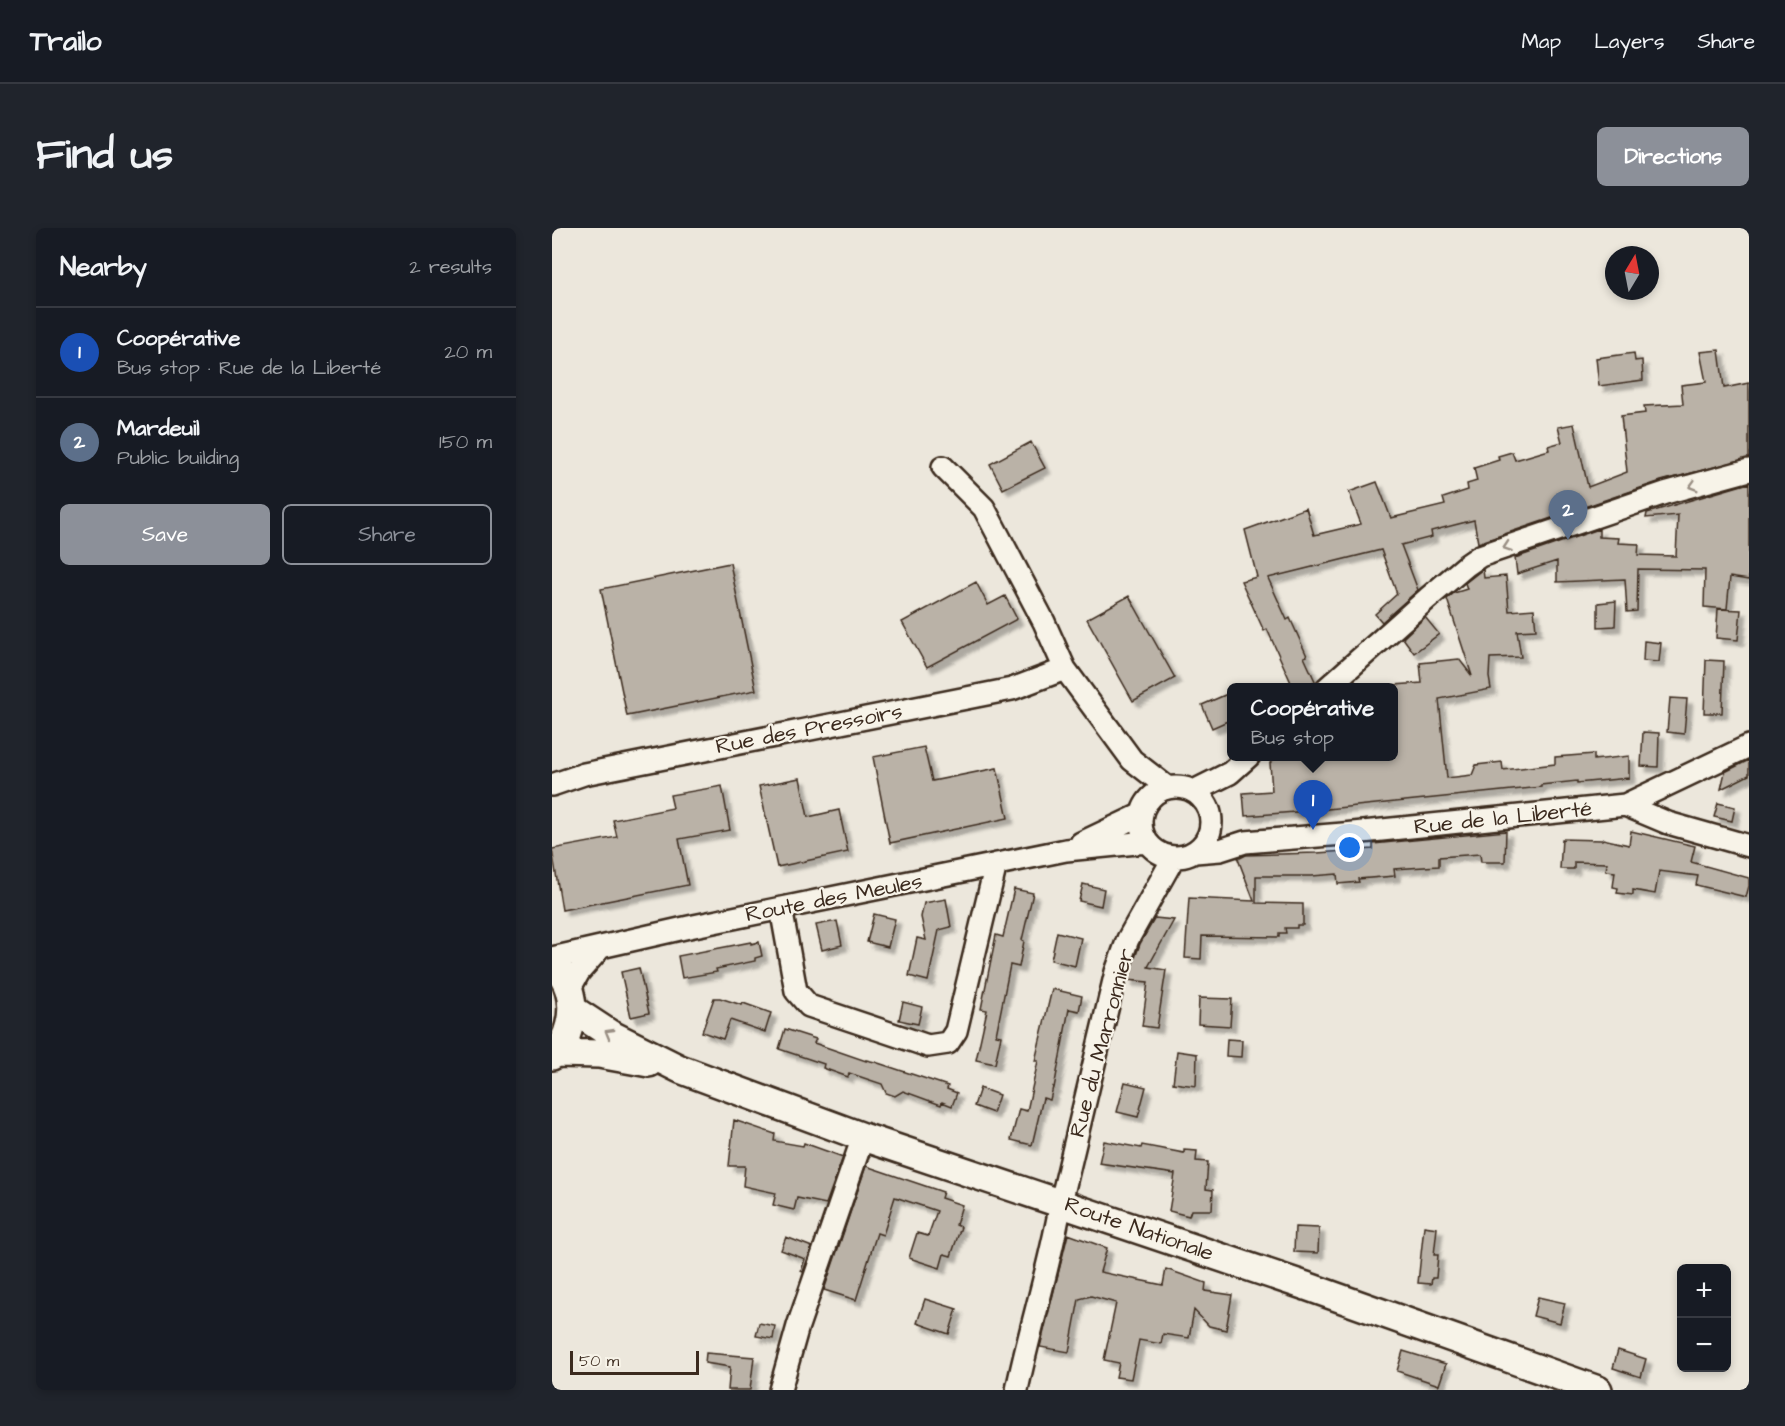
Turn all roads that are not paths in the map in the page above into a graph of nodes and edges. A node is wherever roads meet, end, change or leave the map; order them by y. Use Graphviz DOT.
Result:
graph roads {
  1 [pos="943,467"];
  2 [pos="1749,470"];
  3 [pos="1065,669"];
  4 [pos="1332,683"];
  5 [pos="1749,746"];
  6 [pos="1132,760"];
  7 [pos="1244,761"];
  8 [pos="1230,773"];
  9 [pos="552,785"];
  10 [pos="1168,788"];
  11 [pos="1194,791"];
  12 [pos="1625,805"];
  13 [pos="1143,810"];
  14 [pos="1210,819"];
  15 [pos="1147,842"];
  16 [pos="1245,842"];
  17 [pos="1749,846"];
  18 [pos="1066,850"];
  19 [pos="1195,852"];
  20 [pos="1174,857"];
  21 [pos="996,864"];
  22 [pos="781,908"];
  23 [pos="601,947"];
  24 [pos="552,960"];
  25 [pos="571,1000"];
  26 [pos="554,1055"];
  27 [pos="680,1069"];
  28 [pos="863,1137"];
  29 [pos="1061,1203"];
  30 [pos="780,1390"];
  31 [pos="1017,1390"];
  32 [pos="1598,1390"];
  1 -- 3 [label="street"];
  2 -- 4 [label="street, one-way"];
  3 -- 6 [label="street"];
  3 -- 9 [label="street, Rue des Pressoirs"];
  5 -- 12 [label="street, Rue de la Liberté"];
  6 -- 10 [label="street"];
  6 -- 13 [label="street"];
  7 -- 8 [label="street"];
  8 -- 11 [label="street"];
  8 -- 14 [label="street"];
  10 -- 11 [label="street"];
  10 -- 13 [label="street"];
  11 -- 14 [label="street"];
  12 -- 16 [label="street, Rue de la Liberté"];
  12 -- 17 [label="street"];
  13 -- 15 [label="street"];
  13 -- 18 [label="street, Route des Meules"];
  14 -- 16 [label="street, Rue de la Liberté"];
  14 -- 19 [label="street"];
  15 -- 18 [label="street, Route des Meules"];
  15 -- 20 [label="street"];
  16 -- 19 [label="street, Rue de la Liberté"];
  18 -- 21 [label="street, Route des Meules"];
  19 -- 20 [label="street"];
  20 -- 29 [label="street, Rue du Marronnier"];
  21 -- 22 [label="street, Route des Meules"];
  21 -- 22 [label="street"];
  22 -- 23 [label="street, Route des Meules"];
  23 -- 24 [label="street, Route des Meules"];
  23 -- 25 [label="street"];
  24 -- 25 [label="main road"];
  25 -- 26 [label="main road"];
  27 -- 25 [label="main road, one-way"];
  26 -- 27 [label="main road"];
  27 -- 28 [label="main road, Route Nationale"];
  28 -- 29 [label="main road, Route Nationale"];
  28 -- 30 [label="street"];
  29 -- 31 [label="street, Rue du Marronnier"];
  29 -- 32 [label="main road, Route Nationale"];
}
